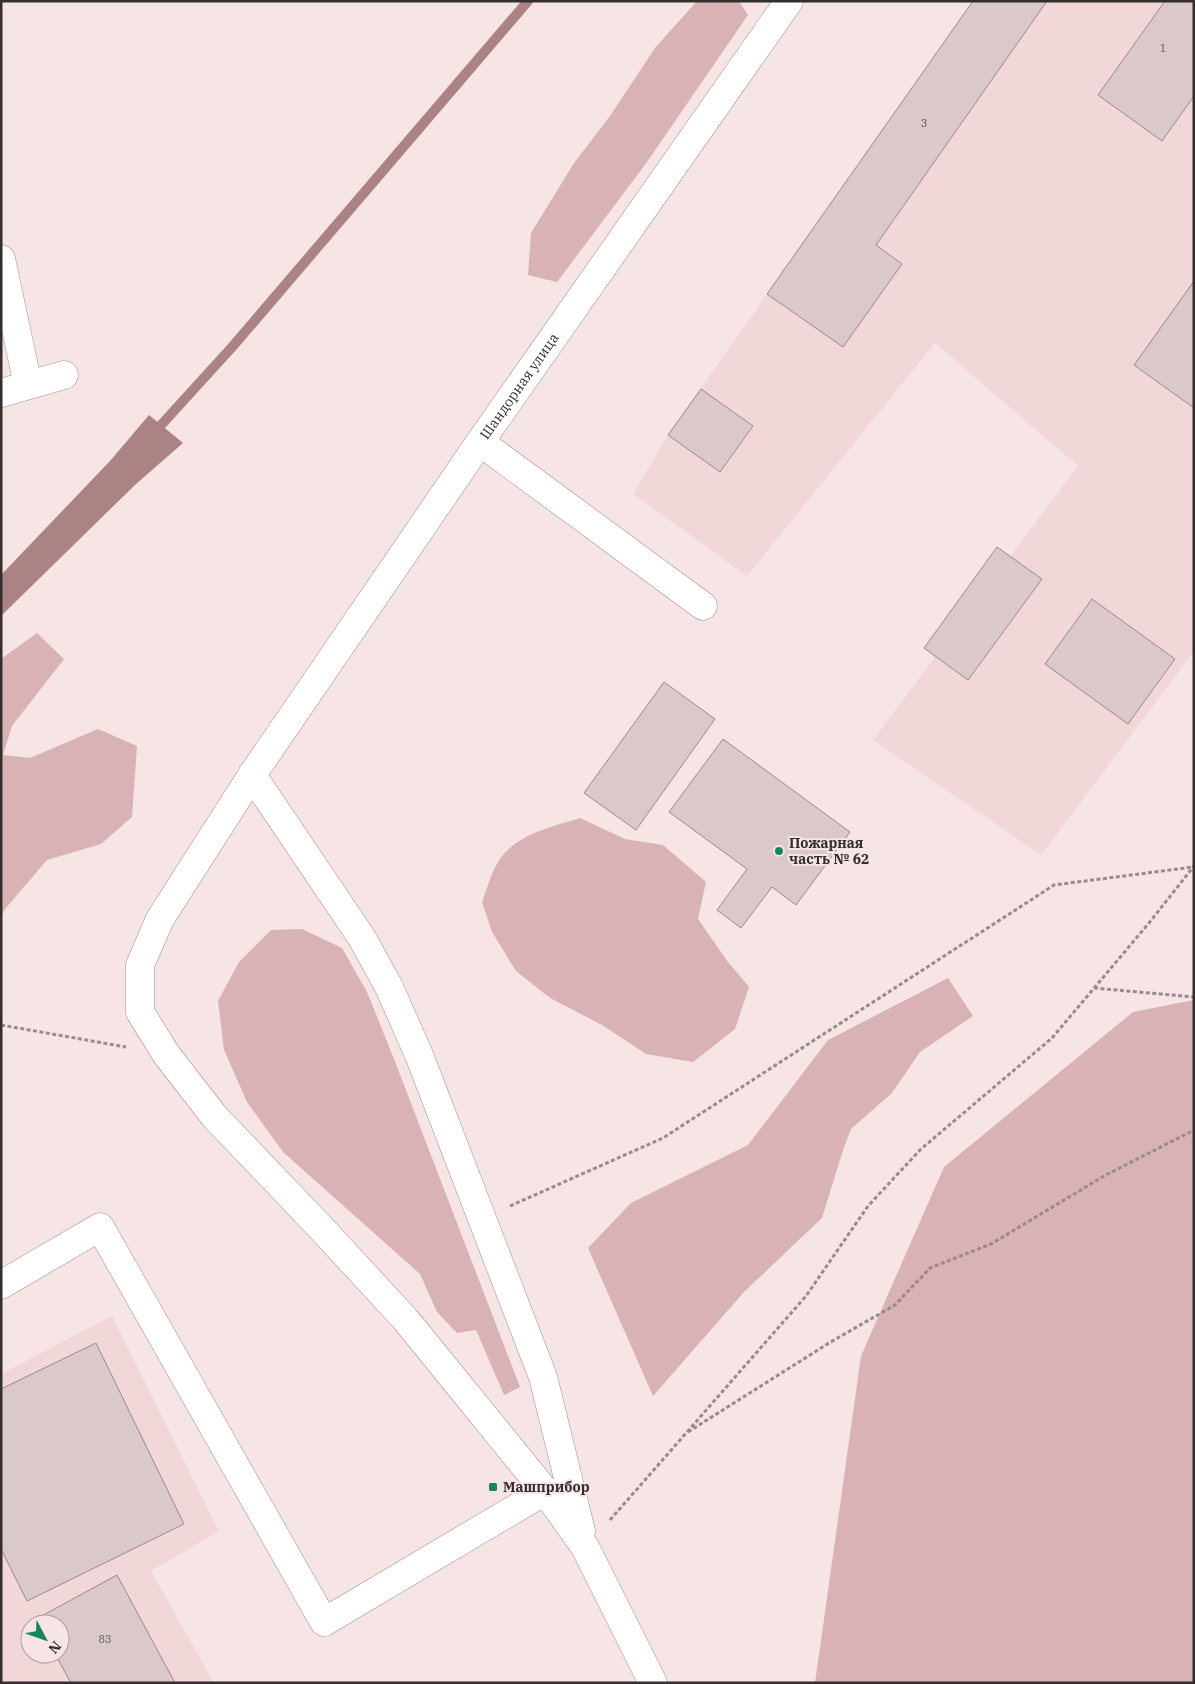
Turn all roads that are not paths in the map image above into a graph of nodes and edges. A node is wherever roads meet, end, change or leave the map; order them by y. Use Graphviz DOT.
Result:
graph roads {
  1 [pos="789,1"];
  2 [pos="1,259"];
  3 [pos="64,375"];
  4 [pos="28,385"];
  5 [pos="1,393"];
  6 [pos="480,442"];
  7 [pos="703,606"];
  8 [pos="252,775"];
  9 [pos="1,1285"];
  10 [pos="545,1491"];
  11 [pos="586,1547"];
  12 [pos="653,1683"];
  1 -- 6 [label="street, Шандорная улица"];
  2 -- 4 [label="street"];
  3 -- 4 [label="street"];
  4 -- 5 [label="street"];
  6 -- 7 [label="street"];
  6 -- 8 [label="street, Шандорная улица"];
  8 -- 10 [label="street, Шандорная улица"];
  8 -- 11 [label="street"];
  9 -- 10 [label="street"];
  10 -- 11 [label="street, Шандорная улица"];
  11 -- 12 [label="street"];
}
